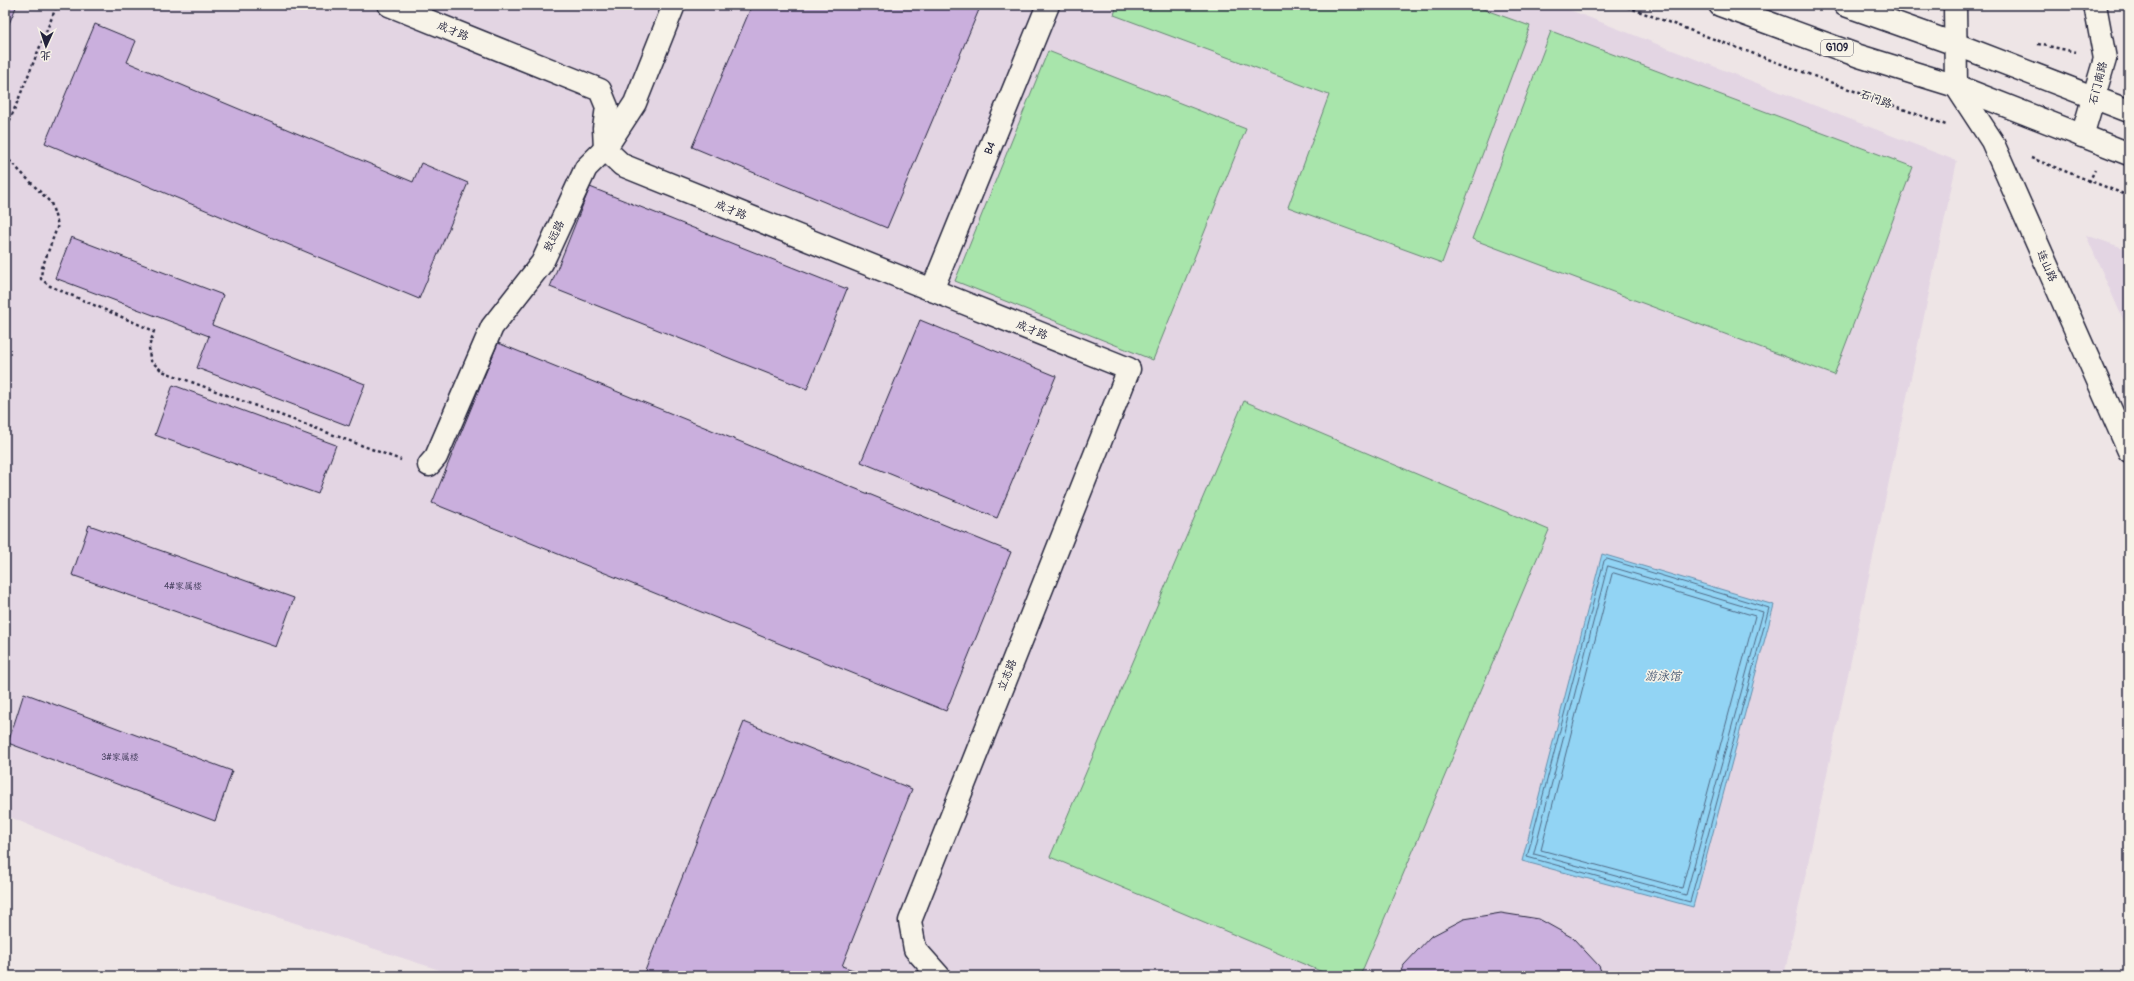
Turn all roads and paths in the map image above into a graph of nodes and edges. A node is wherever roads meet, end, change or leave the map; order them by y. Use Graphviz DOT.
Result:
graph roads {
  1 [pos="57,5"];
  2 [pos="389,5"];
  3 [pos="674,5"];
  4 [pos="1048,5"];
  5 [pos="1622,5"];
  6 [pos="1720,5"];
  7 [pos="1845,5"];
  8 [pos="1955,5"];
  9 [pos="2095,5"];
  10 [pos="1955,44"];
  11 [pos="1956,86"];
  12 [pos="2095,98"];
  13 [pos="2129,111"];
  14 [pos="1949,126"];
  15 [pos="5,132"];
  16 [pos="2082,136"];
  17 [pos="1992,141"];
  18 [pos="605,149"];
  19 [pos="2129,154"];
  20 [pos="5,156"];
  21 [pos="2129,196"];
  22 [pos="932,290"];
  23 [pos="1129,370"];
  24 [pos="2129,450"];
  25 [pos="429,465"];
  26 [pos="938,976"];
  1 -- 15 [label="path"];
  2 -- 18 [label="main road, 成才路"];
  3 -- 18 [label="main road, 致远路"];
  4 -- 22 [label="main road, B4"];
  5 -- 14 [label="path, 石门路"];
  6 -- 11 [label="main road, G109"];
  7 -- 10 [label="main road"];
  8 -- 10 [label="main road"];
  9 -- 12 [label="main road, 石门南路"];
  10 -- 11 [label="main road"];
  10 -- 12 [label="main road"];
  11 -- 16 [label="main road, G109"];
  11 -- 17 [label="main road, 连山路"];
  12 -- 13 [label="main road"];
  12 -- 16 [label="main road, 石门南路"];
  16 -- 19 [label="main road, G109"];
  17 -- 21 [label="path"];
  17 -- 24 [label="main road, 连山路"];
  18 -- 22 [label="main road, 成才路"];
  18 -- 25 [label="main road, 致远路"];
  20 -- 25 [label="path"];
  22 -- 23 [label="main road, 成才路"];
  23 -- 26 [label="main road, 立志路"];
}
